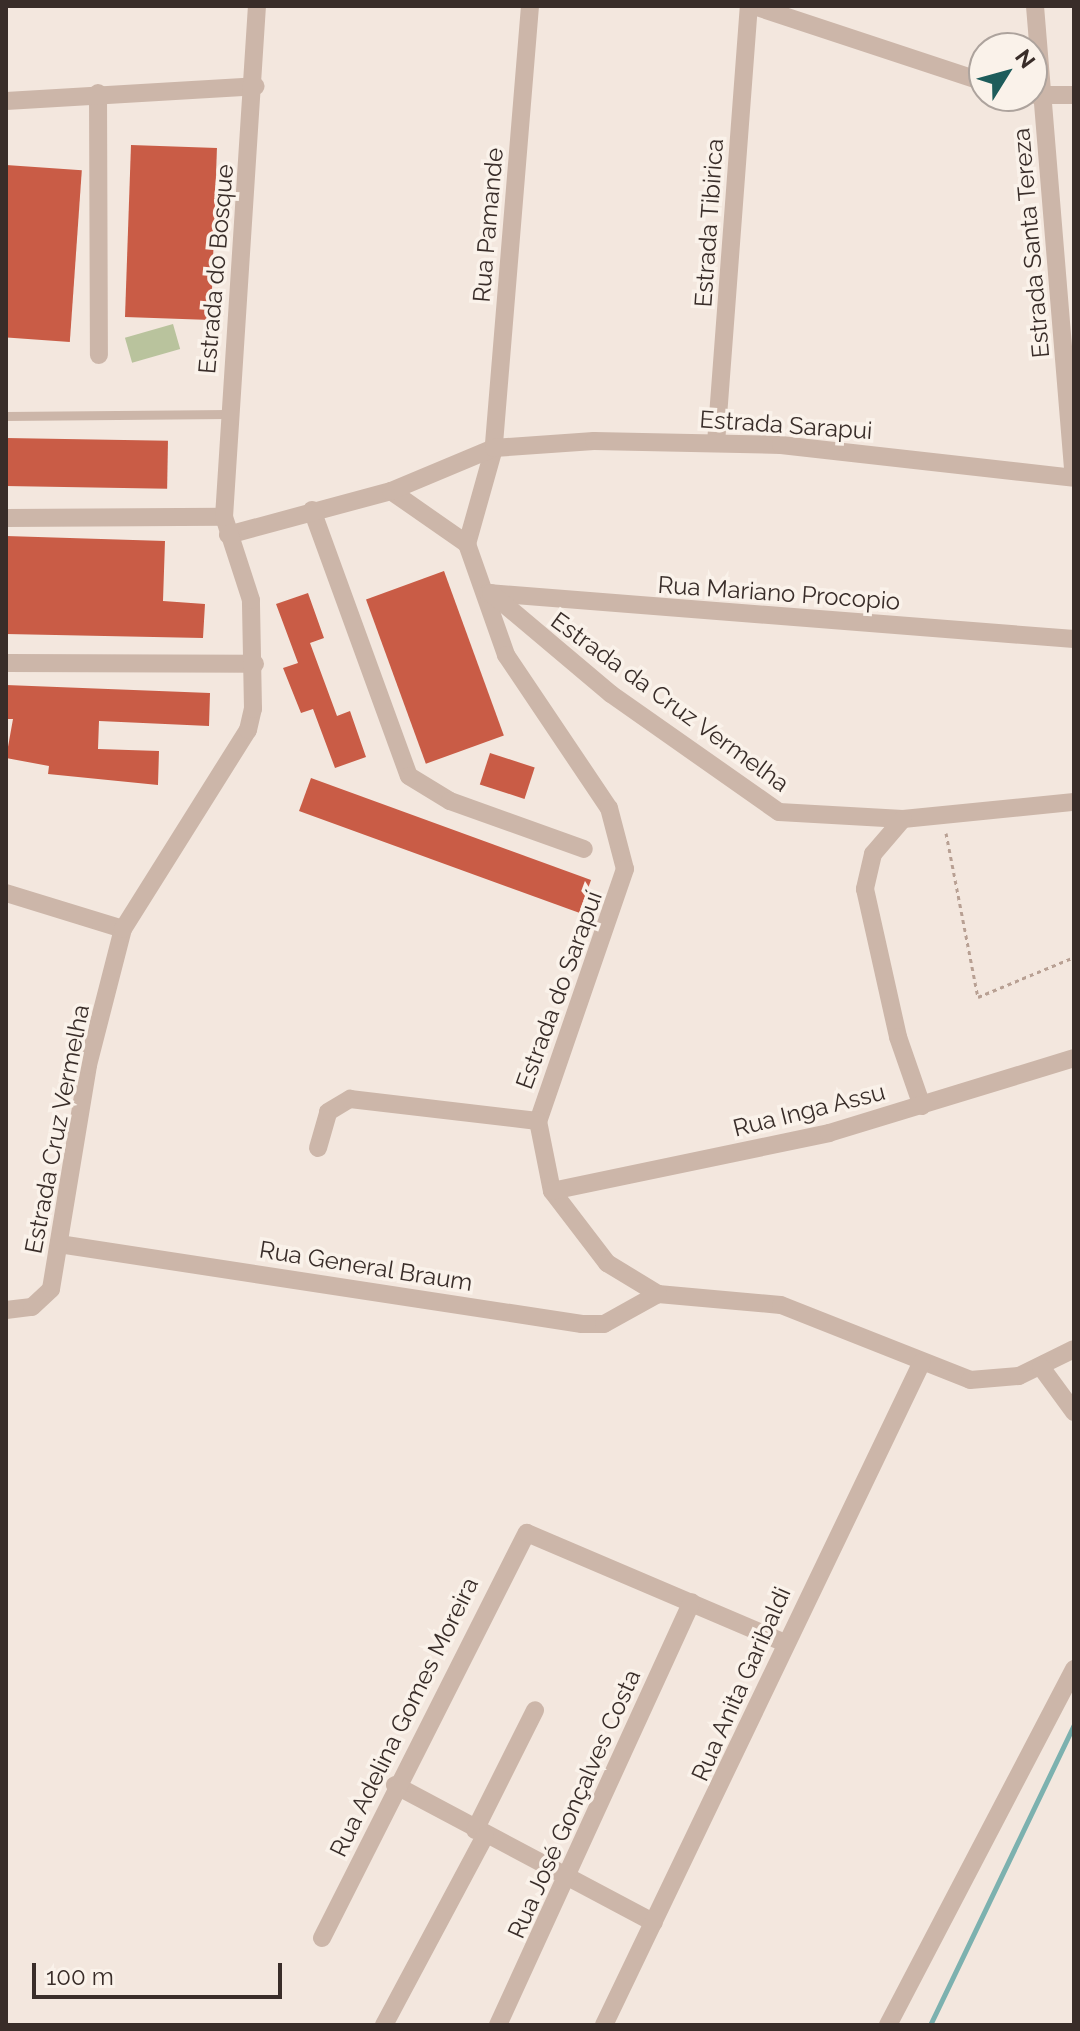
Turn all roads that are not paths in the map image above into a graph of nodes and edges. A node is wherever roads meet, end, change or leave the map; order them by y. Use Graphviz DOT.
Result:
graph roads {
  1 [pos="257,6"];
  2 [pos="530,6"];
  3 [pos="752,6"];
  4 [pos="1035,6"];
  5 [pos="1036,32"];
  6 [pos="968,77"];
  7 [pos="256,86"];
  8 [pos="98,93"];
  9 [pos="1074,95"];
  10 [pos="1048,96"];
  11 [pos="6,101"];
  12 [pos="1040,112"];
  13 [pos="1074,265"];
  14 [pos="1058,276"];
  15 [pos="99,355"];
  16 [pos="228,414"];
  17 [pos="6,416"];
  18 [pos="716,443"];
  19 [pos="494,448"];
  20 [pos="1074,477"];
  21 [pos="391,491"];
  22 [pos="312,510"];
  23 [pos="6,518"];
  24 [pos="226,526"];
  25 [pos="467,544"];
  26 [pos="486,592"];
  27 [pos="1074,639"];
  28 [pos="6,663"];
  29 [pos="255,664"];
  30 [pos="1074,802"];
  31 [pos="903,819"];
  32 [pos="584,849"];
  33 [pos="6,893"];
  34 [pos="123,929"];
  35 [pos="1074,1058"];
  36 [pos="922,1106"];
  37 [pos="538,1121"];
  38 [pos="318,1148"];
  39 [pos="552,1191"];
  40 [pos="59,1244"];
  41 [pos="658,1294"];
  42 [pos="6,1310"];
  43 [pos="1074,1349"];
  44 [pos="922,1362"];
  45 [pos="1041,1367"];
  46 [pos="1074,1412"];
  47 [pos="692,1602"];
  48 [pos="783,1642"];
  49 [pos="1074,1669"];
  50 [pos="535,1710"];
  51 [pos="395,1785"];
  52 [pos="480,1833"];
  53 [pos="569,1881"];
  54 [pos="654,1923"];
  55 [pos="322,1938"];
  56 [pos="384,2025"];
  57 [pos="498,2025"];
  58 [pos="604,2025"];
  59 [pos="888,2025"];
  1 -- 7 [label="street, Estrada do Bosque"];
  2 -- 19 [label="street, Rua Pamande"];
  3 -- 6 [label="street"];
  3 -- 18 [label="street, Estrada Tibirica"];
  4 -- 5 [label="street, Estrada Santa Tereza"];
  7 -- 8 [label="street"];
  7 -- 16 [label="street, Estrada do Bosque"];
  8 -- 11 [label="street"];
  8 -- 15 [label="street"];
  9 -- 10 [label="street"];
  12 -- 14 [label="street, Estrada Santa Tereza"];
  13 -- 14 [label="street"];
  14 -- 20 [label="street, Estrada Santa Tereza"];
  16 -- 17 [label="lane"];
  16 -- 24 [label="street, Estrada do Bosque"];
  18 -- 19 [label="street, Estrada Sarapui"];
  18 -- 20 [label="street, Estrada Sarapui"];
  19 -- 21 [label="street"];
  19 -- 25 [label="street"];
  21 -- 22 [label="street"];
  21 -- 25 [label="street"];
  22 -- 24 [label="street"];
  22 -- 32 [label="street"];
  23 -- 24 [label="street"];
  24 -- 29 [label="street, Estrada Cruz Vermelha"];
  25 -- 26 [label="street, Estrada do Sarapuí"];
  26 -- 27 [label="street, Rua Mariano Procopio"];
  26 -- 31 [label="street, Estrada da Cruz Vermelha"];
  26 -- 37 [label="street, Estrada do Sarapuí"];
  28 -- 29 [label="street"];
  29 -- 34 [label="street, Estrada Cruz Vermelha"];
  30 -- 31 [label="street, Estrada da Cruz Vermelha"];
  31 -- 36 [label="street"];
  33 -- 34 [label="street"];
  34 -- 40 [label="street, Estrada Cruz Vermelha"];
  35 -- 36 [label="street, Rua Inga Assu"];
  36 -- 39 [label="street, Rua Inga Assu"];
  37 -- 38 [label="street"];
  37 -- 39 [label="street, Estrada do Sarapuí"];
  39 -- 41 [label="street, Estrada do Sarapuí"];
  40 -- 41 [label="street, Rua General Braum"];
  40 -- 42 [label="street, Estrada Cruz Vermelha"];
  41 -- 44 [label="street, Estrada do Sarapuí"];
  43 -- 45 [label="street, Estrada do Sarapuí"];
  44 -- 45 [label="street, Estrada do Sarapuí"];
  44 -- 48 [label="street, Rua Anita Garibaldi"];
  45 -- 46 [label="street"];
  47 -- 48 [label="street"];
  47 -- 51 [label="street, Rua Adelina Gomes Moreira"];
  47 -- 53 [label="street, Rua José Gonçalves Costa"];
  48 -- 54 [label="street, Rua Anita Garibaldi"];
  49 -- 59 [label="street"];
  50 -- 52 [label="street"];
  51 -- 52 [label="street"];
  51 -- 55 [label="street, Rua Adelina Gomes Moreira"];
  52 -- 53 [label="street"];
  52 -- 56 [label="street"];
  53 -- 54 [label="street"];
  53 -- 57 [label="street, Rua José Gonçalves Costa"];
  54 -- 58 [label="street, Rua Anita Garibaldi"];
}
